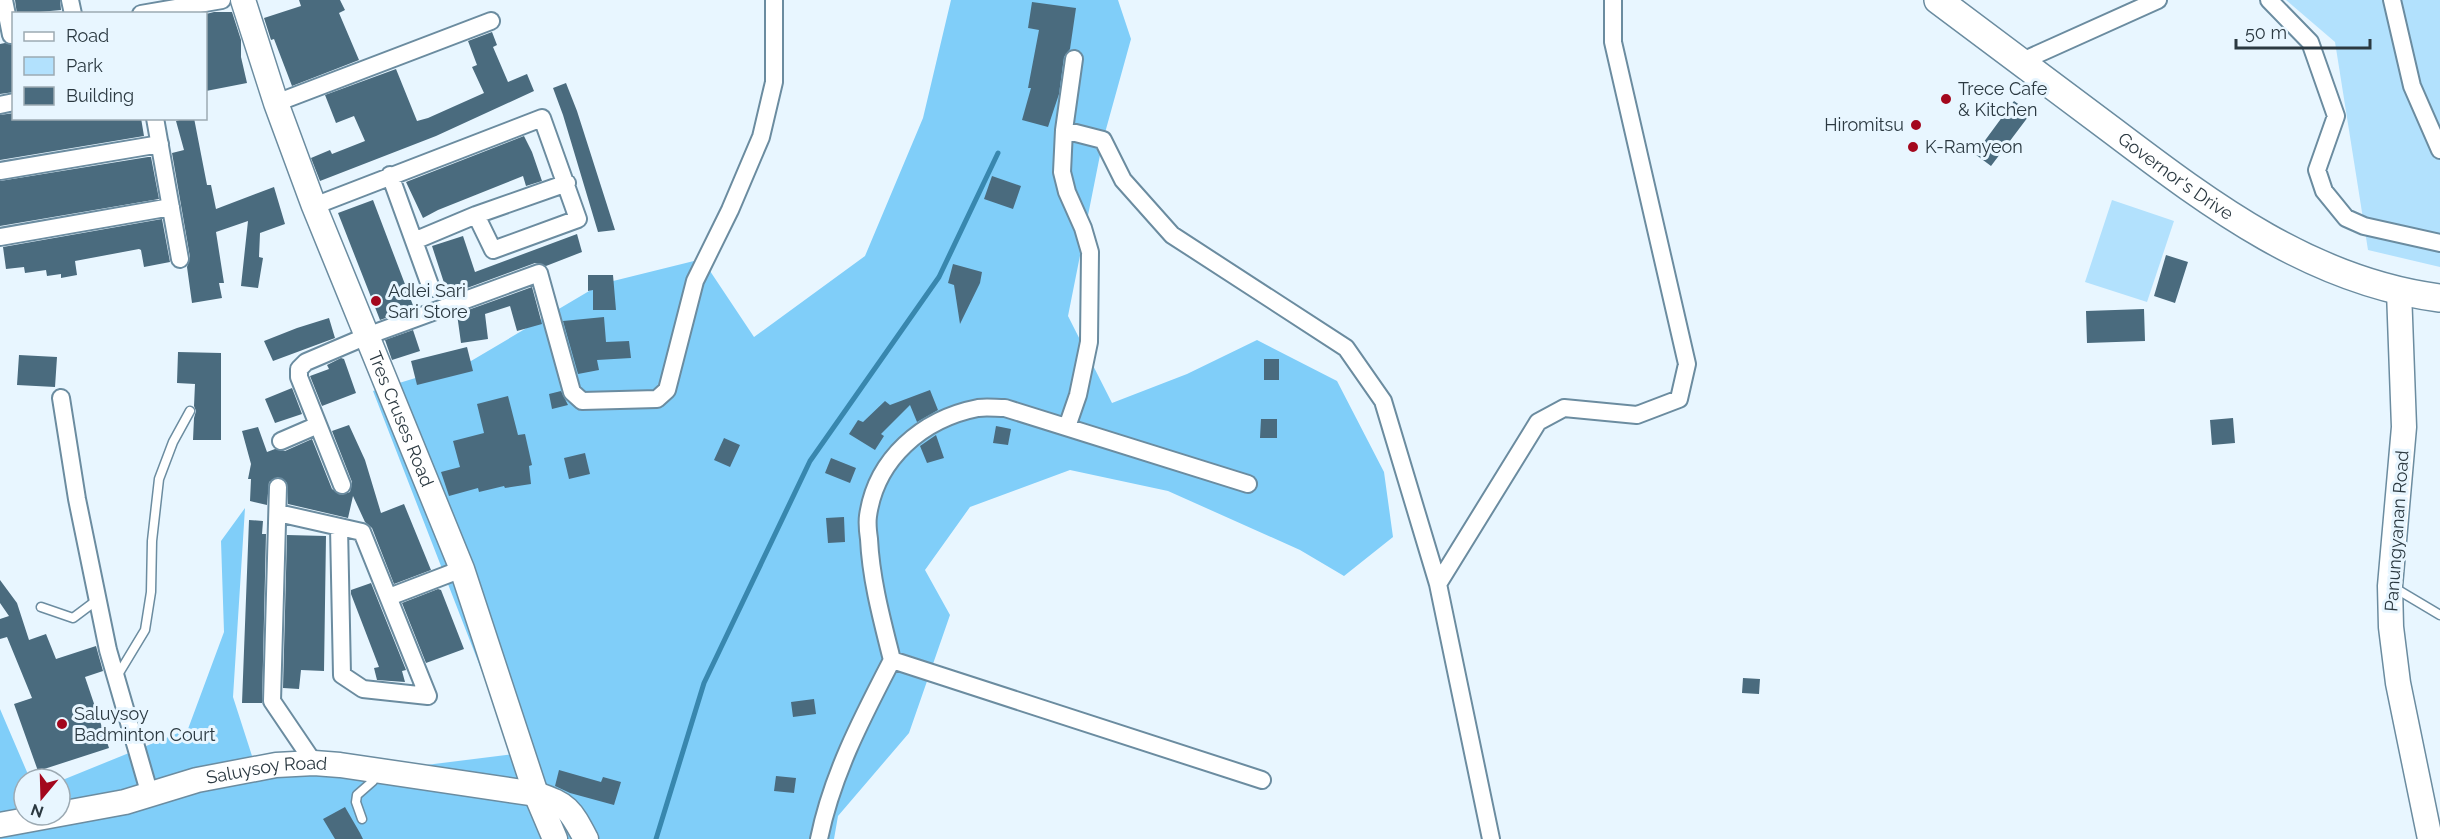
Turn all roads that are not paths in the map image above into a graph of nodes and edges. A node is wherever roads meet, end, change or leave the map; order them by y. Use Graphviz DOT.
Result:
graph roads {
  1 [pos="4,0"];
  2 [pos="222,0"];
  3 [pos="243,0"];
  4 [pos="774,0"];
  5 [pos="1613,0"];
  6 [pos="1938,0"];
  7 [pos="2158,0"];
  8 [pos="2269,0"];
  9 [pos="2392,0"];
  10 [pos="185,3"];
  11 [pos="147,12"];
  12 [pos="492,21"];
  13 [pos="8,36"];
  14 [pos="1074,59"];
  15 [pos="2020,62"];
  16 [pos="276,103"];
  17 [pos="155,120"];
  18 [pos="1064,130"];
  19 [pos="160,144"];
  20 [pos="2440,150"];
  21 [pos="0,171"];
  22 [pos="390,175"];
  23 [pos="567,183"];
  24 [pos="314,206"];
  25 [pos="171,207"];
  26 [pos="476,215"];
  27 [pos="0,237"];
  28 [pos="414,241"];
  29 [pos="2440,243"];
  30 [pos="180,259"];
  31 [pos="431,288"];
  32 [pos="2399,291"];
  33 [pos="2440,298"];
  34 [pos="367,336"];
  35 [pos="61,398"];
  36 [pos="190,411"];
  37 [pos="318,425"];
  38 [pos="1067,428"];
  39 [pos="281,441"];
  40 [pos="342,484"];
  41 [pos="1248,484"];
  42 [pos="278,487"];
  43 [pos="278,513"];
  44 [pos="339,527"];
  45 [pos="462,569"];
  46 [pos="1438,584"];
  47 [pos="2390,586"];
  48 [pos="388,597"];
  49 [pos="97,600"];
  50 [pos="41,608"];
  51 [pos="2440,615"];
  52 [pos="892,660"];
  53 [pos="116,679"];
  54 [pos="314,762"];
  55 [pos="378,771"];
  56 [pos="1262,780"];
  57 [pos="536,794"];
  58 [pos="150,795"];
  59 [pos="362,819"];
  60 [pos="0,825"];
  61 [pos="555,839"];
  62 [pos="586,839"];
  63 [pos="819,839"];
  64 [pos="1491,839"];
  65 [pos="2430,839"];
  1 -- 13 [label="street"];
  2 -- 10 [label="street"];
  3 -- 16 [label="main road, Tres Cruses Road"];
  4 -- 34 [label="street"];
  5 -- 46 [label="street"];
  6 -- 15 [label="main road, Governor's Drive"];
  7 -- 15 [label="street"];
  8 -- 29 [label="street"];
  9 -- 20 [label="street"];
  10 -- 11 [label="street"];
  12 -- 16 [label="street"];
  14 -- 18 [label="street"];
  15 -- 32 [label="main road, Governor's Drive"];
  16 -- 24 [label="main road, Tres Cruses Road"];
  17 -- 19 [label="street"];
  18 -- 38 [label="street"];
  18 -- 46 [label="street"];
  19 -- 21 [label="street"];
  19 -- 25 [label="street"];
  22 -- 23 [label="street"];
  22 -- 24 [label="street"];
  22 -- 28 [label="street"];
  23 -- 26 [label="street"];
  23 -- 26 [label="street"];
  24 -- 34 [label="main road, Tres Cruses Road"];
  25 -- 27 [label="street"];
  25 -- 30 [label="street"];
  26 -- 28 [label="street"];
  28 -- 31 [label="street"];
  32 -- 33 [label="main road, Governor's Drive"];
  32 -- 47 [label="main road, Panungyanan Road"];
  34 -- 37 [label="street"];
  34 -- 45 [label="main road, Tres Cruses Road"];
  35 -- 49 [label="street"];
  36 -- 53 [label="lane"];
  37 -- 39 [label="street"];
  37 -- 40 [label="street"];
  38 -- 41 [label="street"];
  38 -- 52 [label="street"];
  42 -- 43 [label="street"];
  43 -- 44 [label="street"];
  43 -- 54 [label="street"];
  44 -- 48 [label="street"];
  44 -- 48 [label="street"];
  45 -- 48 [label="street"];
  45 -- 57 [label="main road, Tres Cruses Road"];
  46 -- 64 [label="street"];
  47 -- 51 [label="lane"];
  47 -- 65 [label="main road, Panungyanan Road"];
  49 -- 50 [label="lane"];
  49 -- 53 [label="street"];
  52 -- 56 [label="street"];
  52 -- 63 [label="street"];
  53 -- 58 [label="street"];
  54 -- 55 [label="main road, Saluysoy Road"];
  54 -- 58 [label="main road, Saluysoy Road"];
  55 -- 57 [label="main road, Saluysoy Road"];
  55 -- 59 [label="lane"];
  57 -- 61 [label="main road, Tres Cruses Road"];
  57 -- 62 [label="main road, Saluysoy Road"];
  58 -- 60 [label="main road, Saluysoy Road"];
}
